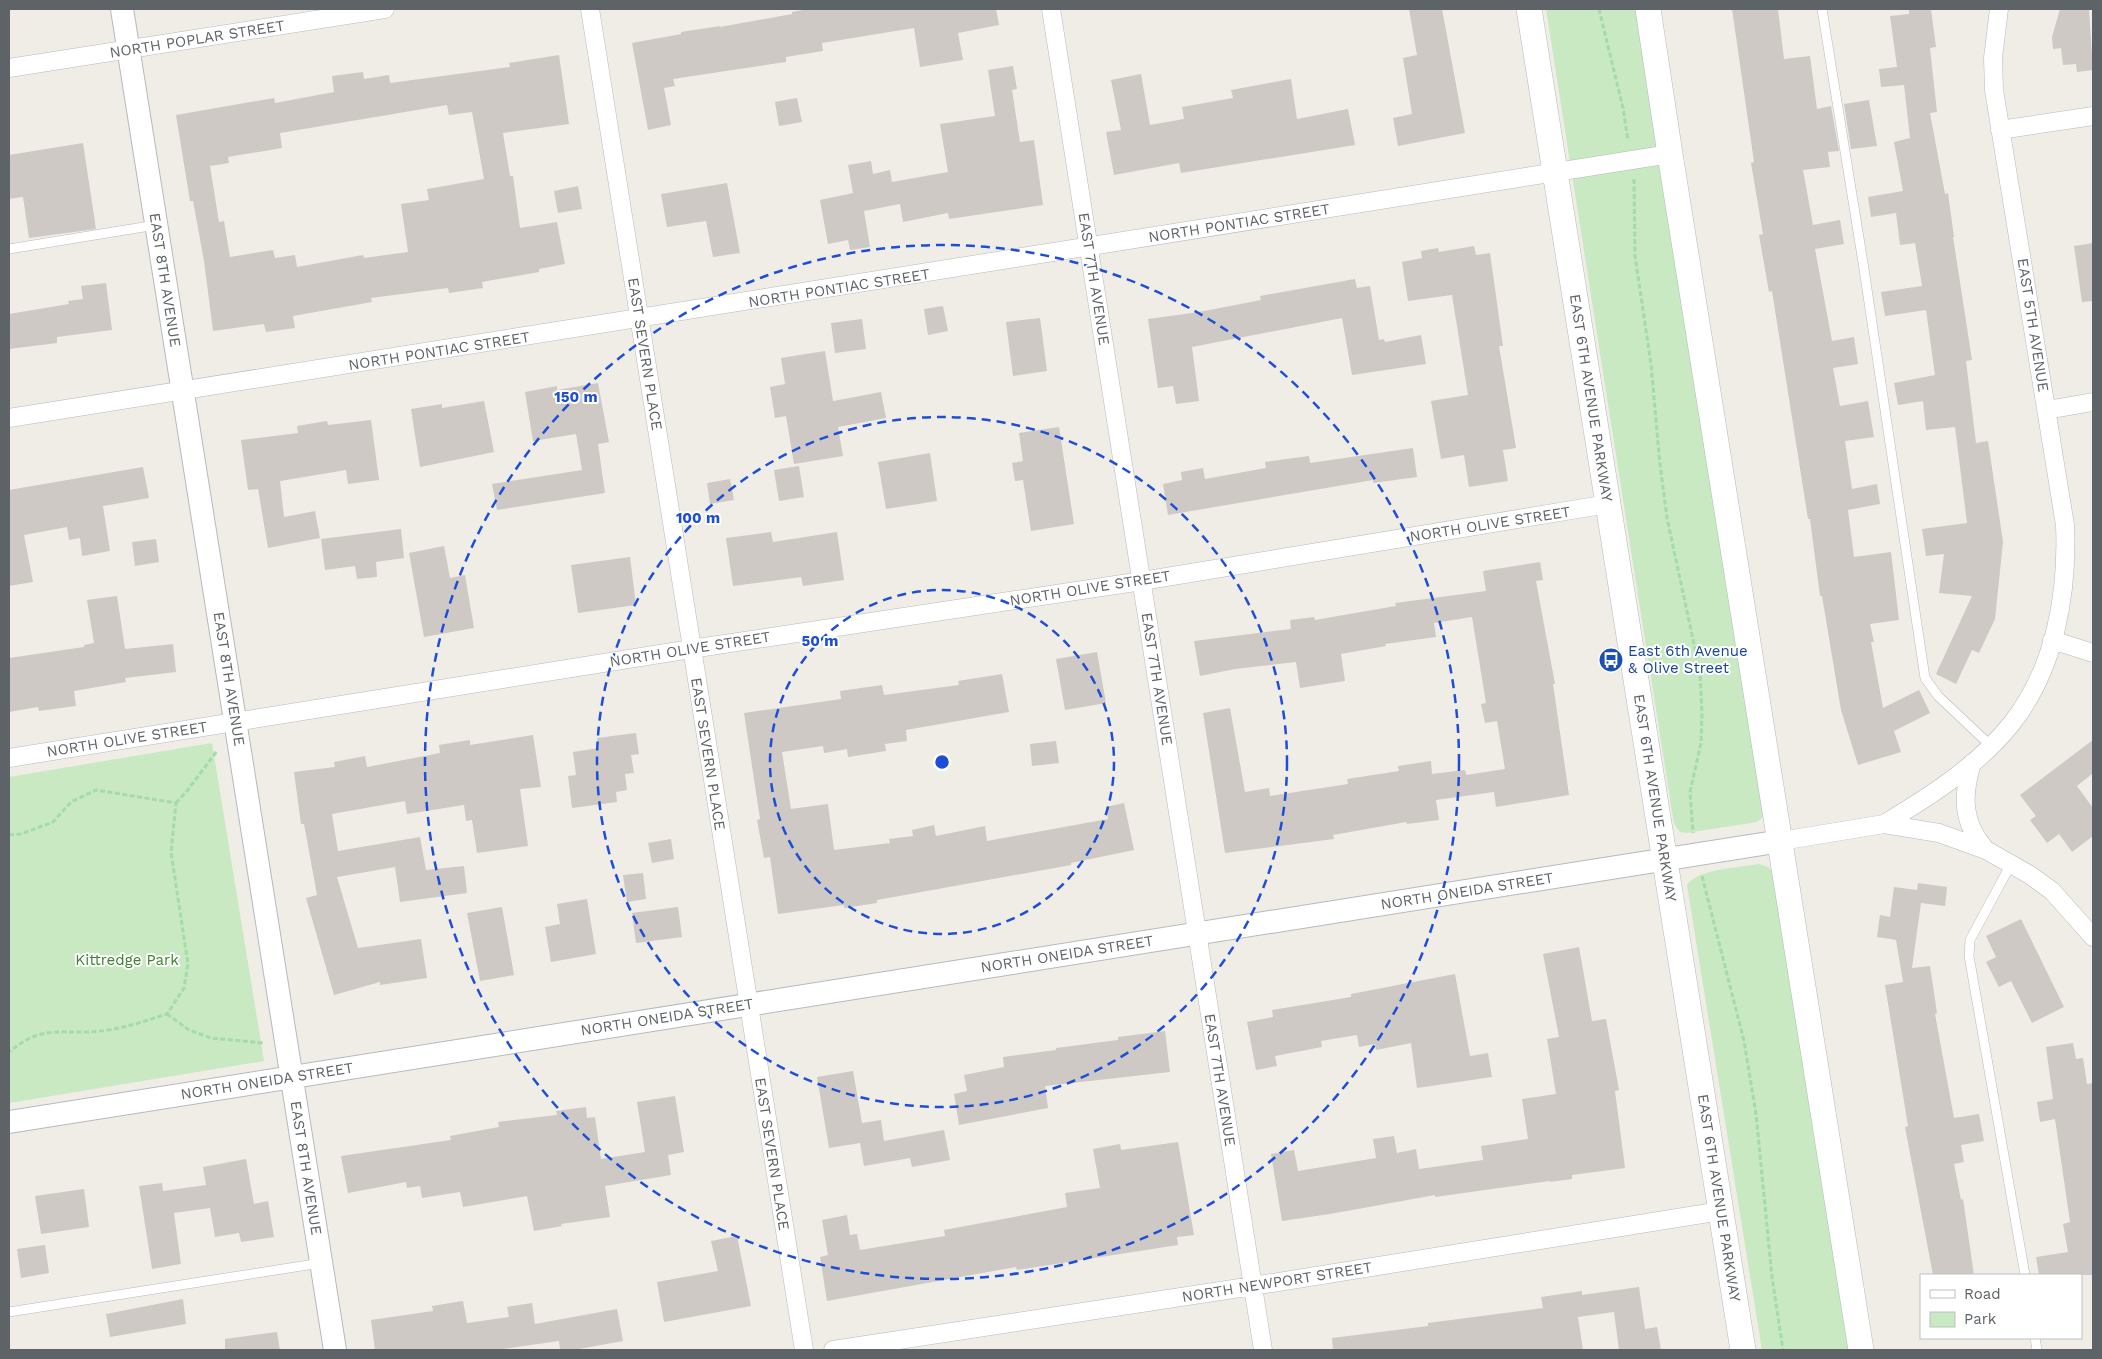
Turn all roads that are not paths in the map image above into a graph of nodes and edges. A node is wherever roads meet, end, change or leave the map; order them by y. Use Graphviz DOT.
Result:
graph roads {
  1 [pos="122,9"];
  2 [pos="385,9"];
  3 [pos="590,9"];
  4 [pos="1051,9"];
  5 [pos="1529,9"];
  6 [pos="1648,9"];
  7 [pos="1822,9"];
  8 [pos="1998,9"];
  9 [pos="128,50"];
  10 [pos="9,68"];
  11 [pos="2093,116"];
  12 [pos="2000,130"];
  13 [pos="1670,154"];
  14 [pos="1555,172"];
  15 [pos="156,225"];
  16 [pos="1089,248"];
  17 [pos="9,249"];
  18 [pos="640,320"];
  19 [pos="183,392"];
  20 [pos="2093,402"];
  21 [pos="2047,410"];
  22 [pos="9,418"];
  23 [pos="1608,504"];
  24 [pos="1142,581"];
  25 [pos="2052,640"];
  26 [pos="691,649"];
  27 [pos="2093,653"];
  28 [pos="236,721"];
  29 [pos="1991,746"];
  30 [pos="9,758"];
  31 [pos="1972,763"];
  32 [pos="1884,824"];
  33 [pos="1781,841"];
  34 [pos="1986,850"];
  35 [pos="1665,859"];
  36 [pos="2011,864"];
  37 [pos="1197,934"];
  38 [pos="2093,936"];
  39 [pos="748,1005"];
  40 [pos="291,1077"];
  41 [pos="9,1122"];
  42 [pos="1721,1211"];
  43 [pos="321,1263"];
  44 [pos="2025,1274"];
  45 [pos="1253,1286"];
  46 [pos="9,1312"];
  47 [pos="335,1350"];
  48 [pos="804,1350"];
  49 [pos="833,1350"];
  50 [pos="1263,1350"];
  51 [pos="1743,1350"];
  52 [pos="1861,1350"];
  1 -- 9 [label="street, EAST 8TH AVENUE"];
  2 -- 9 [label="street, NORTH POPLAR STREET"];
  3 -- 18 [label="street, EAST SEVERN PLACE"];
  4 -- 16 [label="street, EAST 7TH AVENUE"];
  5 -- 14 [label="main road, EAST 6TH AVENUE PARKWAY"];
  6 -- 13 [label="main road"];
  7 -- 29 [label="lane"];
  8 -- 12 [label="street, EAST 5TH AVENUE"];
  9 -- 10 [label="street, NORTH POPLAR STREET"];
  9 -- 15 [label="street, EAST 8TH AVENUE"];
  11 -- 12 [label="street"];
  12 -- 21 [label="street, EAST 5TH AVENUE"];
  13 -- 14 [label="street, NORTH PONTIAC STREET"];
  13 -- 33 [label="main road"];
  14 -- 16 [label="street, NORTH PONTIAC STREET"];
  14 -- 23 [label="main road, EAST 6TH AVENUE PARKWAY"];
  15 -- 17 [label="lane"];
  15 -- 19 [label="street, EAST 8TH AVENUE"];
  16 -- 18 [label="street, NORTH PONTIAC STREET"];
  16 -- 24 [label="street, EAST 7TH AVENUE"];
  18 -- 19 [label="street, NORTH PONTIAC STREET"];
  18 -- 26 [label="street, EAST SEVERN PLACE"];
  19 -- 22 [label="street, NORTH PONTIAC STREET"];
  19 -- 28 [label="street, EAST 8TH AVENUE"];
  20 -- 21 [label="street"];
  21 -- 25 [label="street, EAST 5TH AVENUE"];
  23 -- 24 [label="street, NORTH OLIVE STREET"];
  23 -- 35 [label="main road, EAST 6TH AVENUE PARKWAY"];
  24 -- 26 [label="street, NORTH OLIVE STREET"];
  24 -- 37 [label="street, EAST 7TH AVENUE"];
  25 -- 27 [label="street"];
  25 -- 29 [label="street, EAST 5TH AVENUE"];
  26 -- 28 [label="street, NORTH OLIVE STREET"];
  26 -- 39 [label="street, EAST SEVERN PLACE"];
  28 -- 30 [label="street, NORTH OLIVE STREET"];
  28 -- 40 [label="street, EAST 8TH AVENUE"];
  29 -- 31 [label="street, EAST 5TH AVENUE"];
  31 -- 32 [label="street, EAST 5TH AVENUE"];
  31 -- 34 [label="street"];
  32 -- 33 [label="street, NORTH ONEIDA STREET"];
  32 -- 34 [label="street, NORTH ONEIDA STREET"];
  33 -- 35 [label="street, NORTH ONEIDA STREET"];
  33 -- 52 [label="main road"];
  34 -- 36 [label="street, NORTH ONEIDA STREET"];
  35 -- 37 [label="street, NORTH ONEIDA STREET"];
  35 -- 42 [label="main road, EAST 6TH AVENUE PARKWAY"];
  36 -- 38 [label="street, NORTH ONEIDA STREET"];
  36 -- 44 [label="lane"];
  37 -- 39 [label="street, NORTH ONEIDA STREET"];
  37 -- 45 [label="street, EAST 7TH AVENUE"];
  39 -- 40 [label="street, NORTH ONEIDA STREET"];
  39 -- 48 [label="street, EAST SEVERN PLACE"];
  40 -- 41 [label="street, NORTH ONEIDA STREET"];
  40 -- 43 [label="street, EAST 8TH AVENUE"];
  42 -- 45 [label="street, NORTH NEWPORT STREET"];
  42 -- 51 [label="main road, EAST 6TH AVENUE PARKWAY"];
  43 -- 46 [label="lane"];
  43 -- 47 [label="street, EAST 8TH AVENUE"];
  45 -- 49 [label="street, NORTH NEWPORT STREET"];
  45 -- 50 [label="street, EAST 7TH AVENUE"];
}
